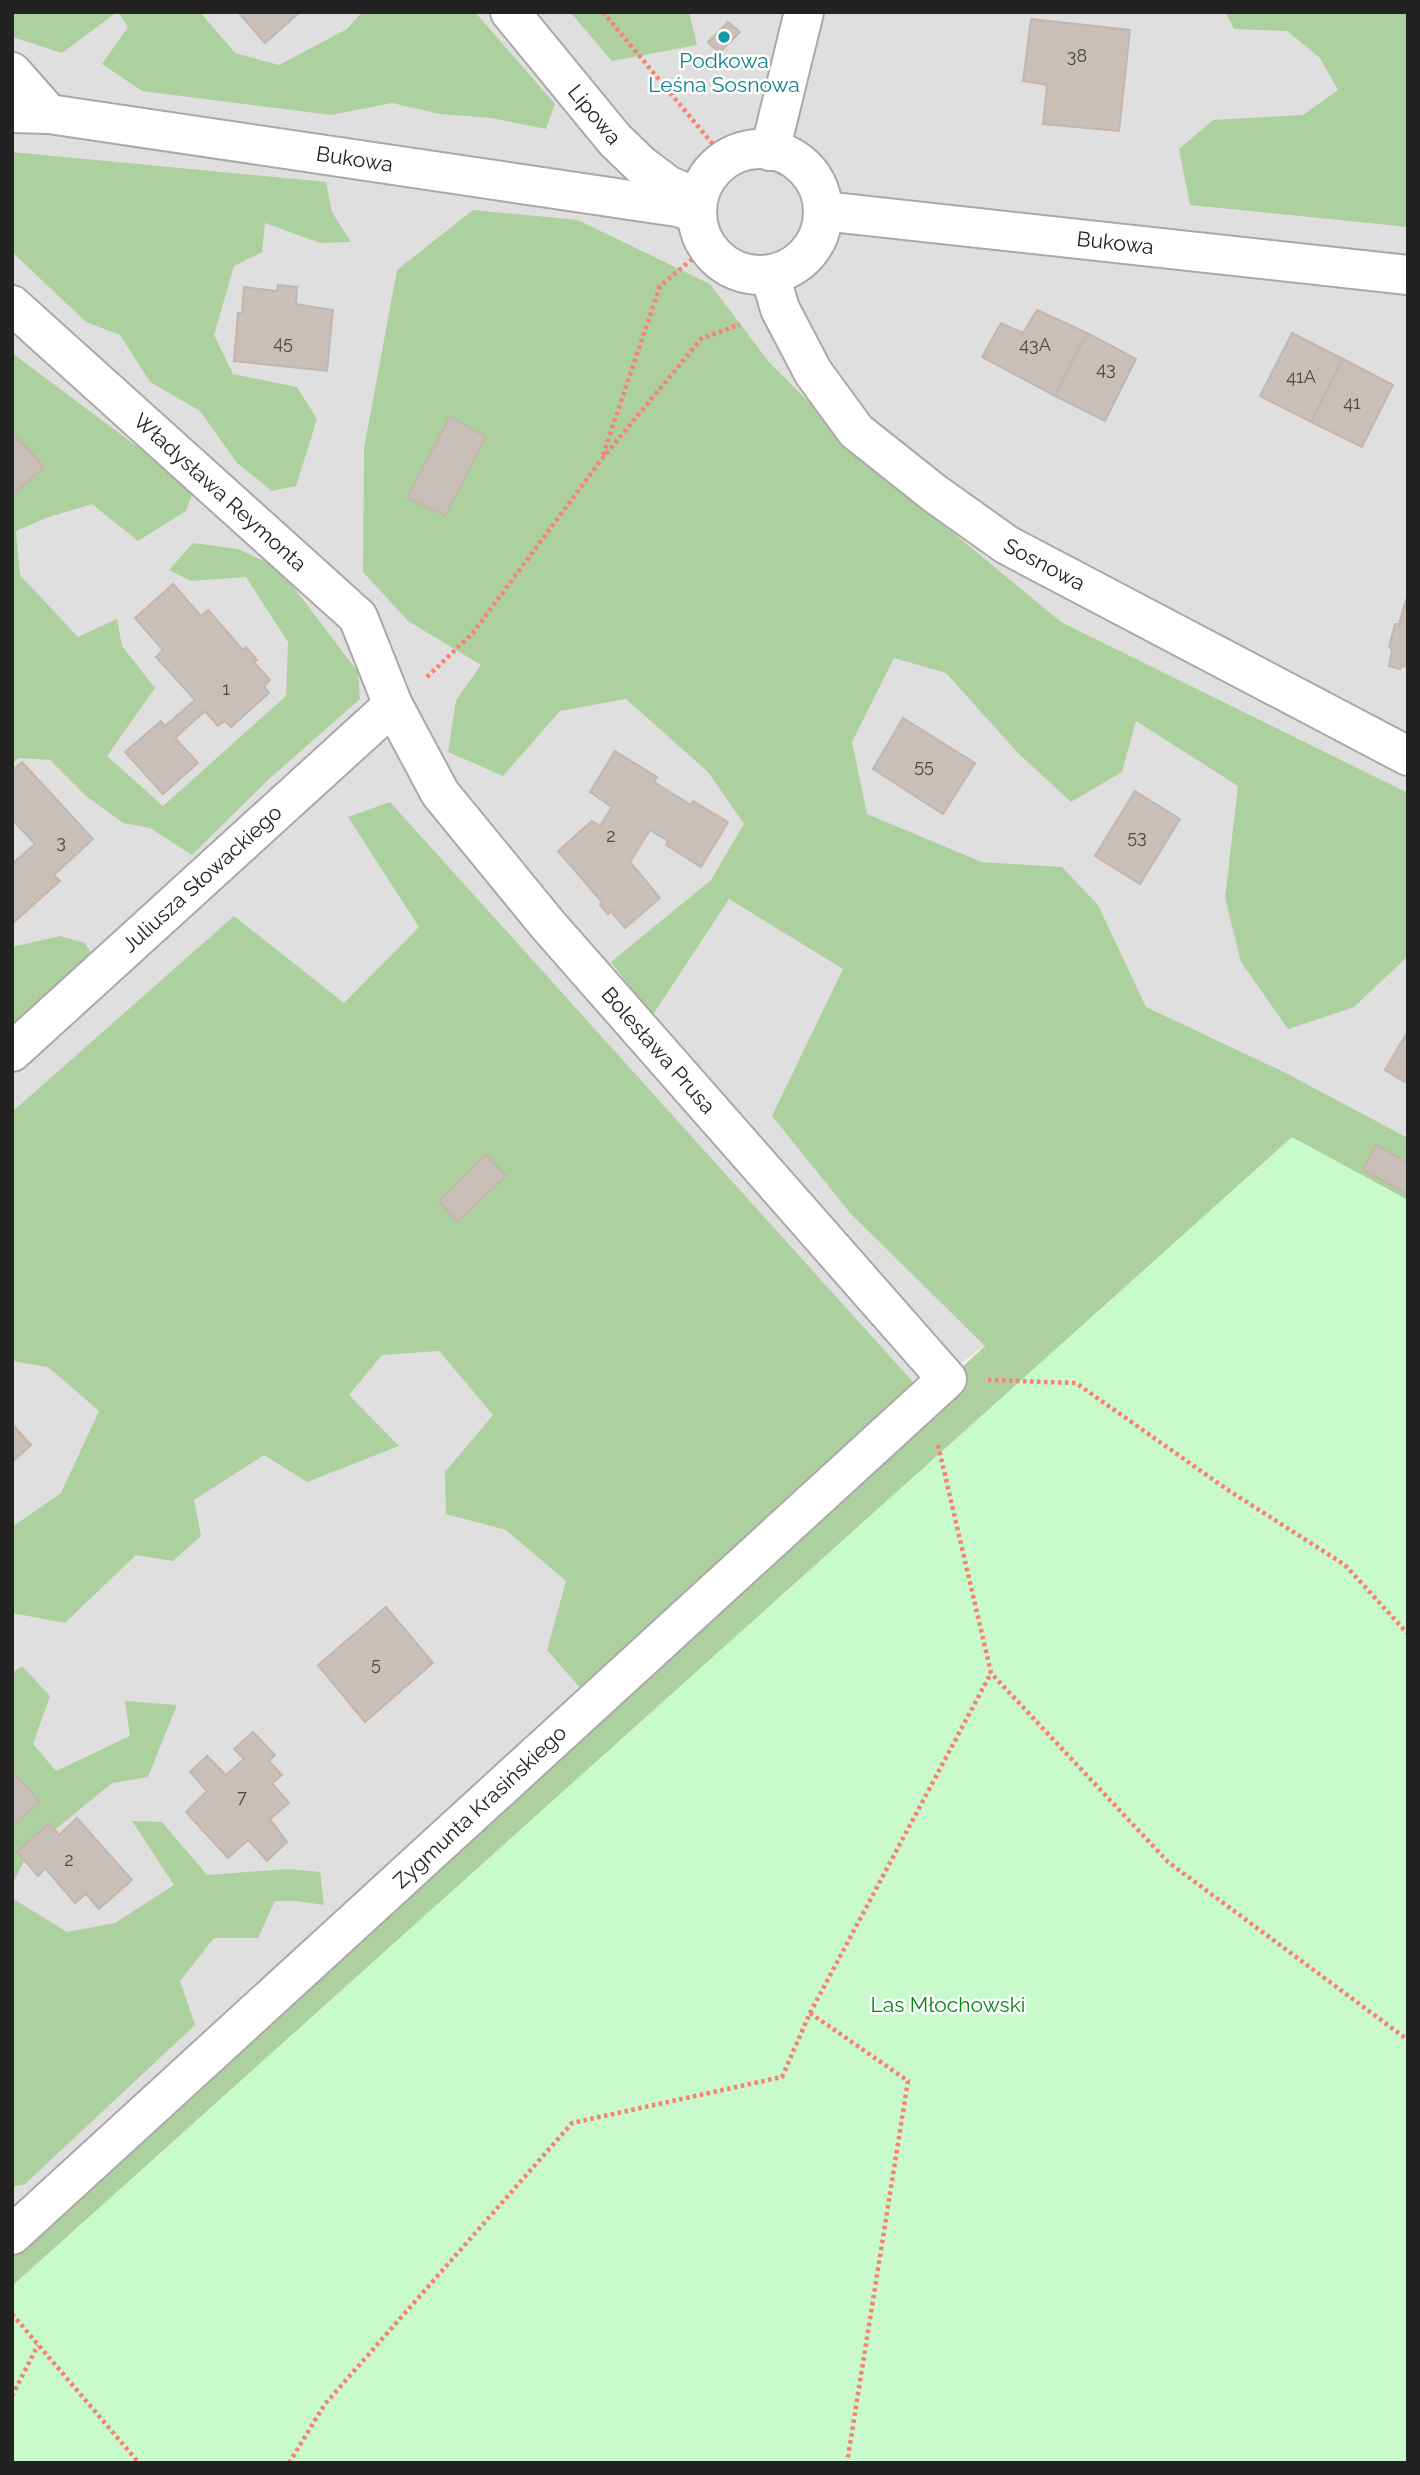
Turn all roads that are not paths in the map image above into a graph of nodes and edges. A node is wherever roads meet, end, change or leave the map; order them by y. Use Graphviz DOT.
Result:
graph roads {
  1 [pos="510,12"];
  2 [pos="804,12"];
  3 [pos="12,72"];
  4 [pos="31,114"];
  5 [pos="770,151"];
  6 [pos="824,211"];
  7 [pos="700,218"];
  8 [pos="1408,275"];
  9 [pos="775,292"];
  10 [pos="12,304"];
  11 [pos="393,705"];
  12 [pos="1408,756"];
  13 [pos="12,1052"];
  14 [pos="937,1388"];
  15 [pos="12,2235"];
  1 -- 7 [label="street, Lipowa"];
  2 -- 5 [label="street"];
  3 -- 4 [label="street"];
  4 -- 7 [label="street, Bukowa"];
  5 -- 6 [label="street"];
  5 -- 7 [label="street"];
  6 -- 8 [label="street, Bukowa"];
  6 -- 9 [label="street"];
  7 -- 9 [label="street"];
  9 -- 12 [label="street, Sosnowa"];
  10 -- 11 [label="street, Władysława Reymonta"];
  11 -- 13 [label="street, Juliusza Słowackiego"];
  11 -- 14 [label="street, Bolesława Prusa"];
  14 -- 15 [label="street, Zygmunta Krasińskiego"];
}
